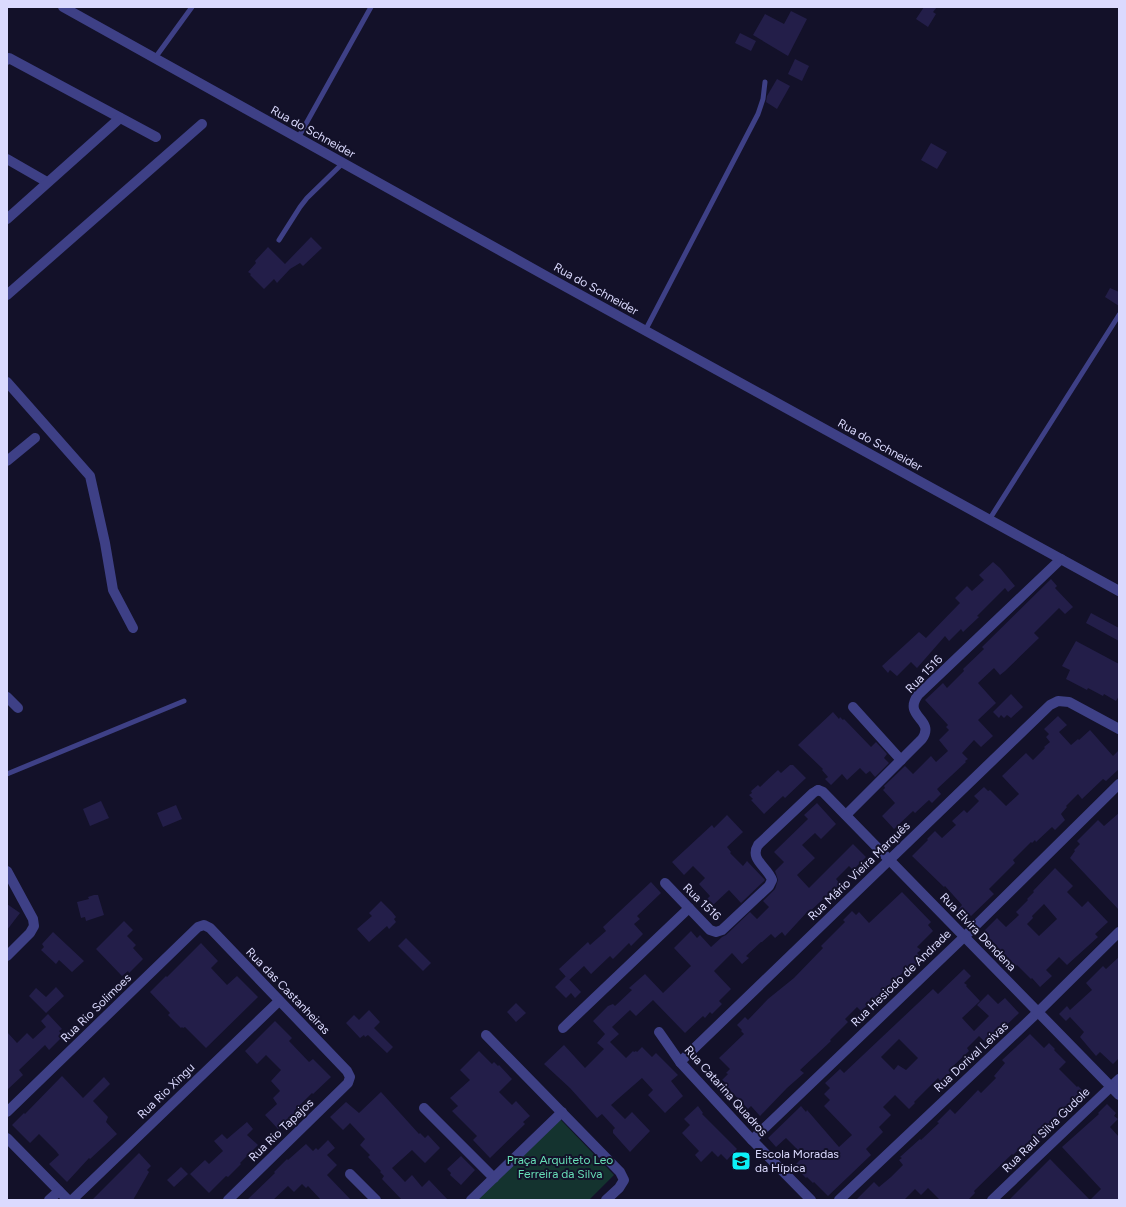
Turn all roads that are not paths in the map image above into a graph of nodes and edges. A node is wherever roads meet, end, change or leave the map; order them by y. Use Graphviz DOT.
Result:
graph roads {
  1 [pos="63,7"];
  2 [pos="192,7"];
  3 [pos="372,7"];
  4 [pos="155,58"];
  5 [pos="7,60"];
  6 [pos="765,82"];
  7 [pos="120,118"];
  8 [pos="202,124"];
  9 [pos="156,137"];
  10 [pos="298,138"];
  11 [pos="7,159"];
  12 [pos="343,163"];
  13 [pos="47,182"];
  14 [pos="7,219"];
  15 [pos="279,240"];
  16 [pos="7,296"];
  17 [pos="1119,315"];
  18 [pos="645,331"];
  19 [pos="7,382"];
  20 [pos="35,438"];
  21 [pos="7,461"];
  22 [pos="990,520"];
  23 [pos="1061,559"];
  24 [pos="1119,591"];
  25 [pos="133,628"];
  26 [pos="7,697"];
  27 [pos="184,702"];
  28 [pos="853,706"];
  29 [pos="18,708"];
  30 [pos="1119,729"];
  31 [pos="901,760"];
  32 [pos="7,774"];
  33 [pos="1119,784"];
  34 [pos="818,790"];
  35 [pos="846,815"];
  36 [pos="890,860"];
  37 [pos="7,872"];
  38 [pos="665,883"];
  39 [pos="689,908"];
  40 [pos="204,926"];
  41 [pos="1119,932"];
  42 [pos="964,937"];
  43 [pos="7,956"];
  44 [pos="279,1000"];
  45 [pos="1038,1012"];
  46 [pos="563,1028"];
  47 [pos="660,1032"];
  48 [pos="486,1035"];
  49 [pos="680,1062"];
  50 [pos="350,1077"];
  51 [pos="1119,1079"];
  52 [pos="1111,1086"];
  53 [pos="1119,1095"];
  54 [pos="424,1108"];
  55 [pos="7,1112"];
  56 [pos="562,1112"];
  57 [pos="7,1138"];
  58 [pos="752,1140"];
  59 [pos="350,1174"];
  60 [pos="494,1178"];
  61 [pos="59,1191"];
  62 [pos="49,1200"];
  63 [pos="68,1200"];
  64 [pos="72,1200"];
  65 [pos="228,1200"];
  66 [pos="376,1200"];
  67 [pos="471,1200"];
  68 [pos="606,1200"];
  69 [pos="811,1200"];
  70 [pos="839,1200"];
  71 [pos="992,1200"];
  1 -- 4 [label="street, Rua do Schneider"];
  2 -- 4 [label="lane"];
  3 -- 10 [label="lane"];
  4 -- 10 [label="street, Rua do Schneider"];
  5 -- 7 [label="street"];
  6 -- 18 [label="lane"];
  7 -- 9 [label="street"];
  7 -- 13 [label="street"];
  8 -- 16 [label="street"];
  10 -- 12 [label="street, Rua do Schneider"];
  11 -- 13 [label="street"];
  12 -- 15 [label="lane"];
  12 -- 18 [label="street, Rua do Schneider"];
  13 -- 14 [label="street"];
  17 -- 22 [label="lane"];
  18 -- 22 [label="street, Rua do Schneider"];
  19 -- 25 [label="street"];
  20 -- 21 [label="street"];
  22 -- 23 [label="street, Rua do Schneider"];
  23 -- 24 [label="street, Rua do Schneider"];
  23 -- 31 [label="street, Rua 1516"];
  26 -- 29 [label="street"];
  27 -- 32 [label="lane"];
  28 -- 31 [label="street"];
  30 -- 36 [label="street, Rua Mário Vieira Marquês"];
  31 -- 35 [label="street, Rua 1516"];
  33 -- 42 [label="street, Rua Hesiodo de Andrade"];
  34 -- 35 [label="street, Rua Elvira Dendena"];
  34 -- 39 [label="street, Rua 1516"];
  35 -- 36 [label="street, Rua Elvira Dendena"];
  36 -- 42 [label="street, Rua Elvira Dendena"];
  36 -- 49 [label="street, Rua Mário Vieira Marquês"];
  37 -- 43 [label="street"];
  38 -- 39 [label="street, Rua 1516"];
  39 -- 46 [label="street"];
  40 -- 44 [label="street, Rua das Castanheiras"];
  40 -- 55 [label="street, Rua Rio Solimoes"];
  41 -- 45 [label="street, Rua Dorival Leivas"];
  42 -- 45 [label="street, Rua Elvira Dendena"];
  42 -- 58 [label="street, Rua Hesiodo de Andrade"];
  44 -- 50 [label="street, Rua das Castanheiras"];
  44 -- 64 [label="street, Rua Rio Xingu"];
  45 -- 52 [label="street, Rua Elvira Dendena"];
  45 -- 70 [label="street, Rua Dorival Leivas"];
  47 -- 49 [label="street, Rua Catarina Quadros"];
  48 -- 56 [label="street"];
  49 -- 58 [label="street, Rua Catarina Quadros"];
  50 -- 65 [label="street, Rua Rio Tapajos"];
  51 -- 52 [label="street, Rua Raul Silva Gudole"];
  52 -- 53 [label="street, Rua Elvira Dendena"];
  52 -- 71 [label="street, Rua Raul Silva Gudole"];
  54 -- 60 [label="street"];
  56 -- 60 [label="street"];
  56 -- 68 [label="street"];
  57 -- 61 [label="street"];
  58 -- 69 [label="street, Rua Catarina Quadros"];
  59 -- 66 [label="street"];
  60 -- 67 [label="street"];
  61 -- 62 [label="street"];
  61 -- 63 [label="street"];
}
